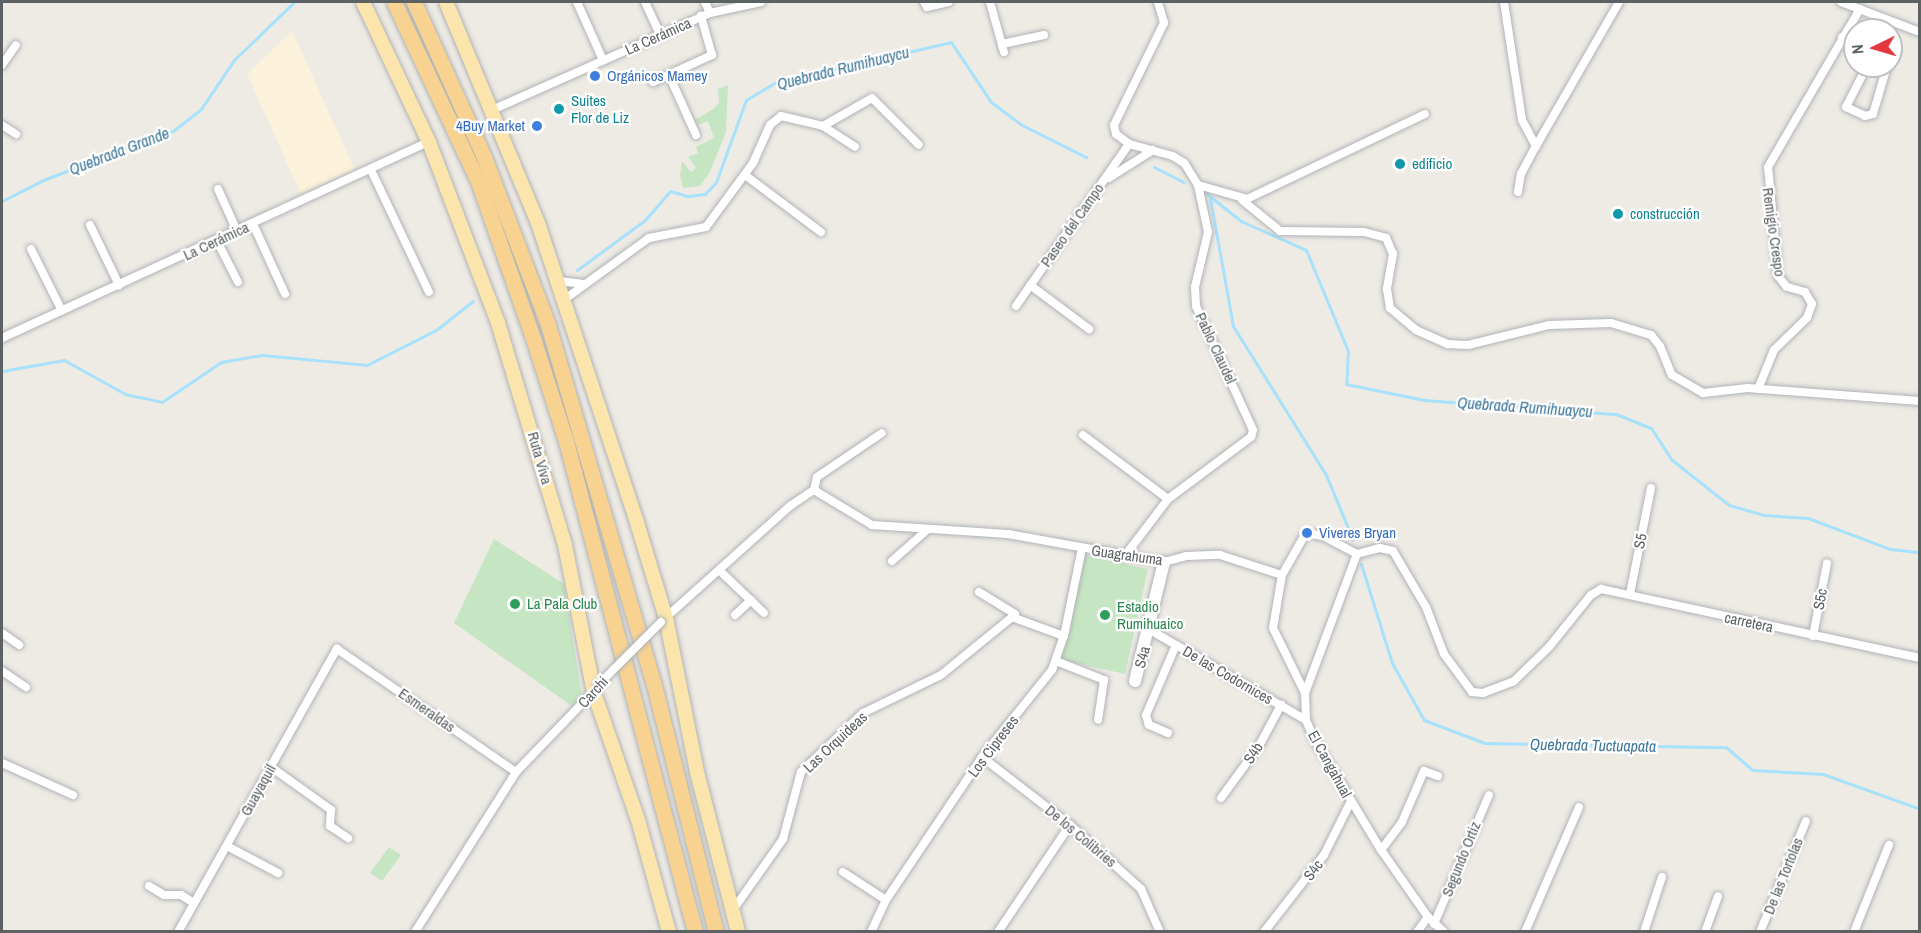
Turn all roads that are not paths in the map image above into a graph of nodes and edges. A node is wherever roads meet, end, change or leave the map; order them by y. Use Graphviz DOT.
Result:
graph roads {
  1 [pos="363,2"];
  2 [pos="394,2"];
  3 [pos="414,2"];
  4 [pos="446,2"];
  5 [pos="577,2"];
  6 [pos="645,2"];
  7 [pos="705,2"];
  8 [pos="761,2"];
  9 [pos="924,2"];
  10 [pos="948,2"];
  11 [pos="990,2"];
  12 [pos="1158,2"];
  13 [pos="1504,2"];
  14 [pos="1619,2"];
  15 [pos="1841,2"];
  16 [pos="1860,9"];
  17 [pos="706,14"];
  18 [pos="1920,32"];
  19 [pos="660,34"];
  20 [pos="1044,35"];
  21 [pos="1842,37"];
  22 [pos="16,45"];
  23 [pos="603,60"];
  24 [pos="2,65"];
  25 [pos="669,75"];
  26 [pos="1861,78"];
  27 [pos="1884,78"];
  28 [pos="653,82"];
  29 [pos="492,110"];
  30 [pos="1425,114"];
  31 [pos="2,125"];
  32 [pos="823,126"];
  33 [pos="16,134"];
  34 [pos="696,135"];
  35 [pos="429,142"];
  36 [pos="1129,144"];
  37 [pos="919,145"];
  38 [pos="1536,146"];
  39 [pos="855,147"];
  40 [pos="1153,150"];
  41 [pos="371,170"];
  42 [pos="745,175"];
  43 [pos="1101,183"];
  44 [pos="1198,185"];
  45 [pos="218,189"];
  46 [pos="1518,192"];
  47 [pos="1242,200"];
  48 [pos="253,224"];
  49 [pos="90,225"];
  50 [pos="237,231"];
  51 [pos="821,232"];
  52 [pos="217,241"];
  53 [pos="31,249"];
  54 [pos="559,281"];
  55 [pos="238,282"];
  56 [pos="582,284"];
  57 [pos="118,285"];
  58 [pos="1030,285"];
  59 [pos="429,292"];
  60 [pos="285,294"];
  61 [pos="565,299"];
  62 [pos="1016,306"];
  63 [pos="62,311"];
  64 [pos="1089,329"];
  65 [pos="2,338"];
  66 [pos="1758,389"];
  67 [pos="1920,401"];
  68 [pos="882,433"];
  69 [pos="1083,435"];
  70 [pos="1651,488"];
  71 [pos="814,490"];
  72 [pos="1168,499"];
  73 [pos="928,529"];
  74 [pos="1082,548"];
  75 [pos="1357,554"];
  76 [pos="1124,557"];
  77 [pos="892,561"];
  78 [pos="1164,562"];
  79 [pos="1827,563"];
  80 [pos="719,570"];
  81 [pos="1282,575"];
  82 [pos="979,592"];
  83 [pos="1630,594"];
  84 [pos="751,600"];
  85 [pos="764,613"];
  86 [pos="735,615"];
  87 [pos="1013,617"];
  88 [pos="664,620"];
  89 [pos="1150,630"];
  90 [pos="2,633"];
  91 [pos="1064,636"];
  92 [pos="1813,636"];
  93 [pos="19,645"];
  94 [pos="1176,645"];
  95 [pos="337,649"];
  96 [pos="1920,658"];
  97 [pos="1056,661"];
  98 [pos="2,670"];
  99 [pos="1135,681"];
  100 [pos="26,687"];
  101 [pos="596,689"];
  102 [pos="1305,693"];
  103 [pos="1281,705"];
  104 [pos="1098,720"];
  105 [pos="1306,720"];
  106 [pos="1168,733"];
  107 [pos="982,757"];
  108 [pos="2,763"];
  109 [pos="271,767"];
  110 [pos="516,772"];
  111 [pos="1438,776"];
  112 [pos="73,795"];
  113 [pos="1489,795"];
  114 [pos="1221,798"];
  115 [pos="1351,801"];
  116 [pos="1579,807"];
  117 [pos="1806,820"];
  118 [pos="1070,825"];
  119 [pos="348,838"];
  120 [pos="1889,845"];
  121 [pos="227,846"];
  122 [pos="1381,850"];
  123 [pos="843,872"];
  124 [pos="278,873"];
  125 [pos="1662,877"];
  126 [pos="148,886"];
  127 [pos="1718,896"];
  128 [pos="886,900"];
  129 [pos="194,903"];
  130 [pos="733,910"];
  131 [pos="1431,920"];
  132 [pos="178,932"];
  133 [pos="415,932"];
  134 [pos="669,932"];
  135 [pos="695,932"];
  136 [pos="716,932"];
  137 [pos="738,932"];
  138 [pos="871,932"];
  139 [pos="998,932"];
  140 [pos="1160,932"];
  141 [pos="1264,932"];
  142 [pos="1417,932"];
  143 [pos="1444,932"];
  144 [pos="1525,932"];
  145 [pos="1644,932"];
  146 [pos="1705,932"];
  147 [pos="1760,932"];
  148 [pos="1854,932"];
  1 -- 35 [label="main road, Ruta Viva"];
  2 -- 135 [label="highway, Ruta Viva"];
  3 -- 136 [label="highway"];
  4 -- 29 [label="main road"];
  5 -- 23 [label="street"];
  6 -- 19 [label="street"];
  7 -- 17 [label="street"];
  8 -- 17 [label="street, La Cerámica"];
  9 -- 10 [label="street"];
  11 -- 20 [label="street"];
  12 -- 36 [label="street"];
  13 -- 38 [label="street"];
  14 -- 38 [label="street"];
  15 -- 16 [label="street"];
  16 -- 18 [label="street"];
  16 -- 21 [label="street, Remigio Crespo"];
  17 -- 19 [label="street, La Cerámica"];
  17 -- 25 [label="street"];
  19 -- 23 [label="street, La Cerámica"];
  21 -- 66 [label="street, Remigio Crespo"];
  22 -- 24 [label="street"];
  23 -- 29 [label="street, La Cerámica"];
  25 -- 28 [label="street"];
  25 -- 34 [label="street"];
  26 -- 27 [label="street"];
  29 -- 54 [label="main road"];
  30 -- 47 [label="street"];
  31 -- 33 [label="street"];
  32 -- 37 [label="street"];
  32 -- 39 [label="street"];
  32 -- 42 [label="street"];
  35 -- 41 [label="street, La Cerámica"];
  35 -- 101 [label="main road, Ruta Viva"];
  36 -- 40 [label="street, Pablo Claudel"];
  36 -- 43 [label="street, Paseo del Campo"];
  38 -- 46 [label="street"];
  40 -- 43 [label="street"];
  40 -- 44 [label="street, Pablo Claudel"];
  41 -- 48 [label="street, La Cerámica"];
  41 -- 59 [label="street"];
  42 -- 51 [label="street"];
  42 -- 56 [label="street"];
  43 -- 58 [label="street, Paseo del Campo"];
  44 -- 47 [label="street"];
  44 -- 72 [label="street, Pablo Claudel"];
  45 -- 50 [label="street"];
  47 -- 66 [label="street"];
  48 -- 50 [label="street, La Cerámica"];
  48 -- 60 [label="street"];
  49 -- 57 [label="street"];
  50 -- 52 [label="street, La Cerámica"];
  52 -- 55 [label="street"];
  52 -- 57 [label="street, La Cerámica"];
  53 -- 63 [label="street"];
  54 -- 56 [label="street"];
  54 -- 61 [label="main road"];
  56 -- 61 [label="street"];
  57 -- 63 [label="street, La Cerámica"];
  58 -- 62 [label="street, Paseo del Campo"];
  58 -- 64 [label="street"];
  61 -- 88 [label="main road"];
  63 -- 65 [label="street, La Cerámica"];
  66 -- 67 [label="street"];
  68 -- 71 [label="street, Carchi"];
  69 -- 72 [label="street"];
  70 -- 83 [label="street, S5"];
  71 -- 73 [label="street, Guagrahuma"];
  71 -- 80 [label="street, Carchi"];
  72 -- 76 [label="street, Pablo Claudel"];
  73 -- 74 [label="street, Guagrahuma"];
  73 -- 77 [label="street"];
  74 -- 76 [label="street, Guagrahuma"];
  74 -- 91 [label="street, Los Cipreses"];
  75 -- 81 [label="street"];
  75 -- 83 [label="street, carretera"];
  75 -- 102 [label="street"];
  76 -- 78 [label="street, Guagrahuma"];
  78 -- 81 [label="street, Guagrahuma"];
  78 -- 89 [label="street, S4a"];
  79 -- 92 [label="street, S5c"];
  80 -- 84 [label="street"];
  80 -- 88 [label="street, Carchi"];
  81 -- 102 [label="street, El Cangahual"];
  82 -- 87 [label="street"];
  83 -- 92 [label="street, carretera"];
  84 -- 85 [label="street"];
  84 -- 86 [label="street"];
  87 -- 91 [label="street"];
  87 -- 130 [label="street, Las Orquideas"];
  88 -- 101 [label="street, Carchi, bridge"];
  88 -- 130 [label="main road"];
  89 -- 94 [label="street, De las Codornices"];
  89 -- 99 [label="street, S4a"];
  90 -- 93 [label="street"];
  91 -- 97 [label="street, Los Cipreses"];
  92 -- 96 [label="street, carretera"];
  94 -- 103 [label="street, De las Codornices"];
  94 -- 106 [label="street"];
  95 -- 109 [label="street, Guayaquil"];
  95 -- 110 [label="street, Esmeraldas"];
  97 -- 104 [label="street"];
  97 -- 107 [label="street, Los Cipreses"];
  98 -- 100 [label="street"];
  101 -- 110 [label="street, Carchi"];
  101 -- 134 [label="main road, Ruta Viva"];
  102 -- 105 [label="street, El Cangahual"];
  103 -- 105 [label="street, De las Codornices"];
  103 -- 114 [label="street, S4b"];
  105 -- 115 [label="street, El Cangahual"];
  107 -- 118 [label="street, De los Colibries"];
  107 -- 128 [label="street, Los Cipreses"];
  108 -- 112 [label="street"];
  109 -- 119 [label="street"];
  109 -- 121 [label="street, Guayaquil"];
  110 -- 133 [label="street, Carchi"];
  111 -- 122 [label="street"];
  113 -- 131 [label="street, Segundo Ortiz"];
  115 -- 122 [label="street, El Cangahual"];
  115 -- 141 [label="street, S4c"];
  116 -- 144 [label="street"];
  117 -- 147 [label="street, De las Tortolas"];
  118 -- 139 [label="street"];
  118 -- 140 [label="street, De los Colibries"];
  120 -- 148 [label="street"];
  121 -- 124 [label="street"];
  121 -- 129 [label="street, Guayaquil"];
  122 -- 131 [label="street, El Cangahual"];
  123 -- 128 [label="street"];
  125 -- 145 [label="street"];
  126 -- 129 [label="street"];
  127 -- 146 [label="street"];
  128 -- 138 [label="street, Los Cipreses"];
  129 -- 132 [label="street, Guayaquil"];
  130 -- 137 [label="main road"];
  131 -- 142 [label="street, Segundo Ortiz"];
  131 -- 143 [label="street, El Cangahual"];
}
